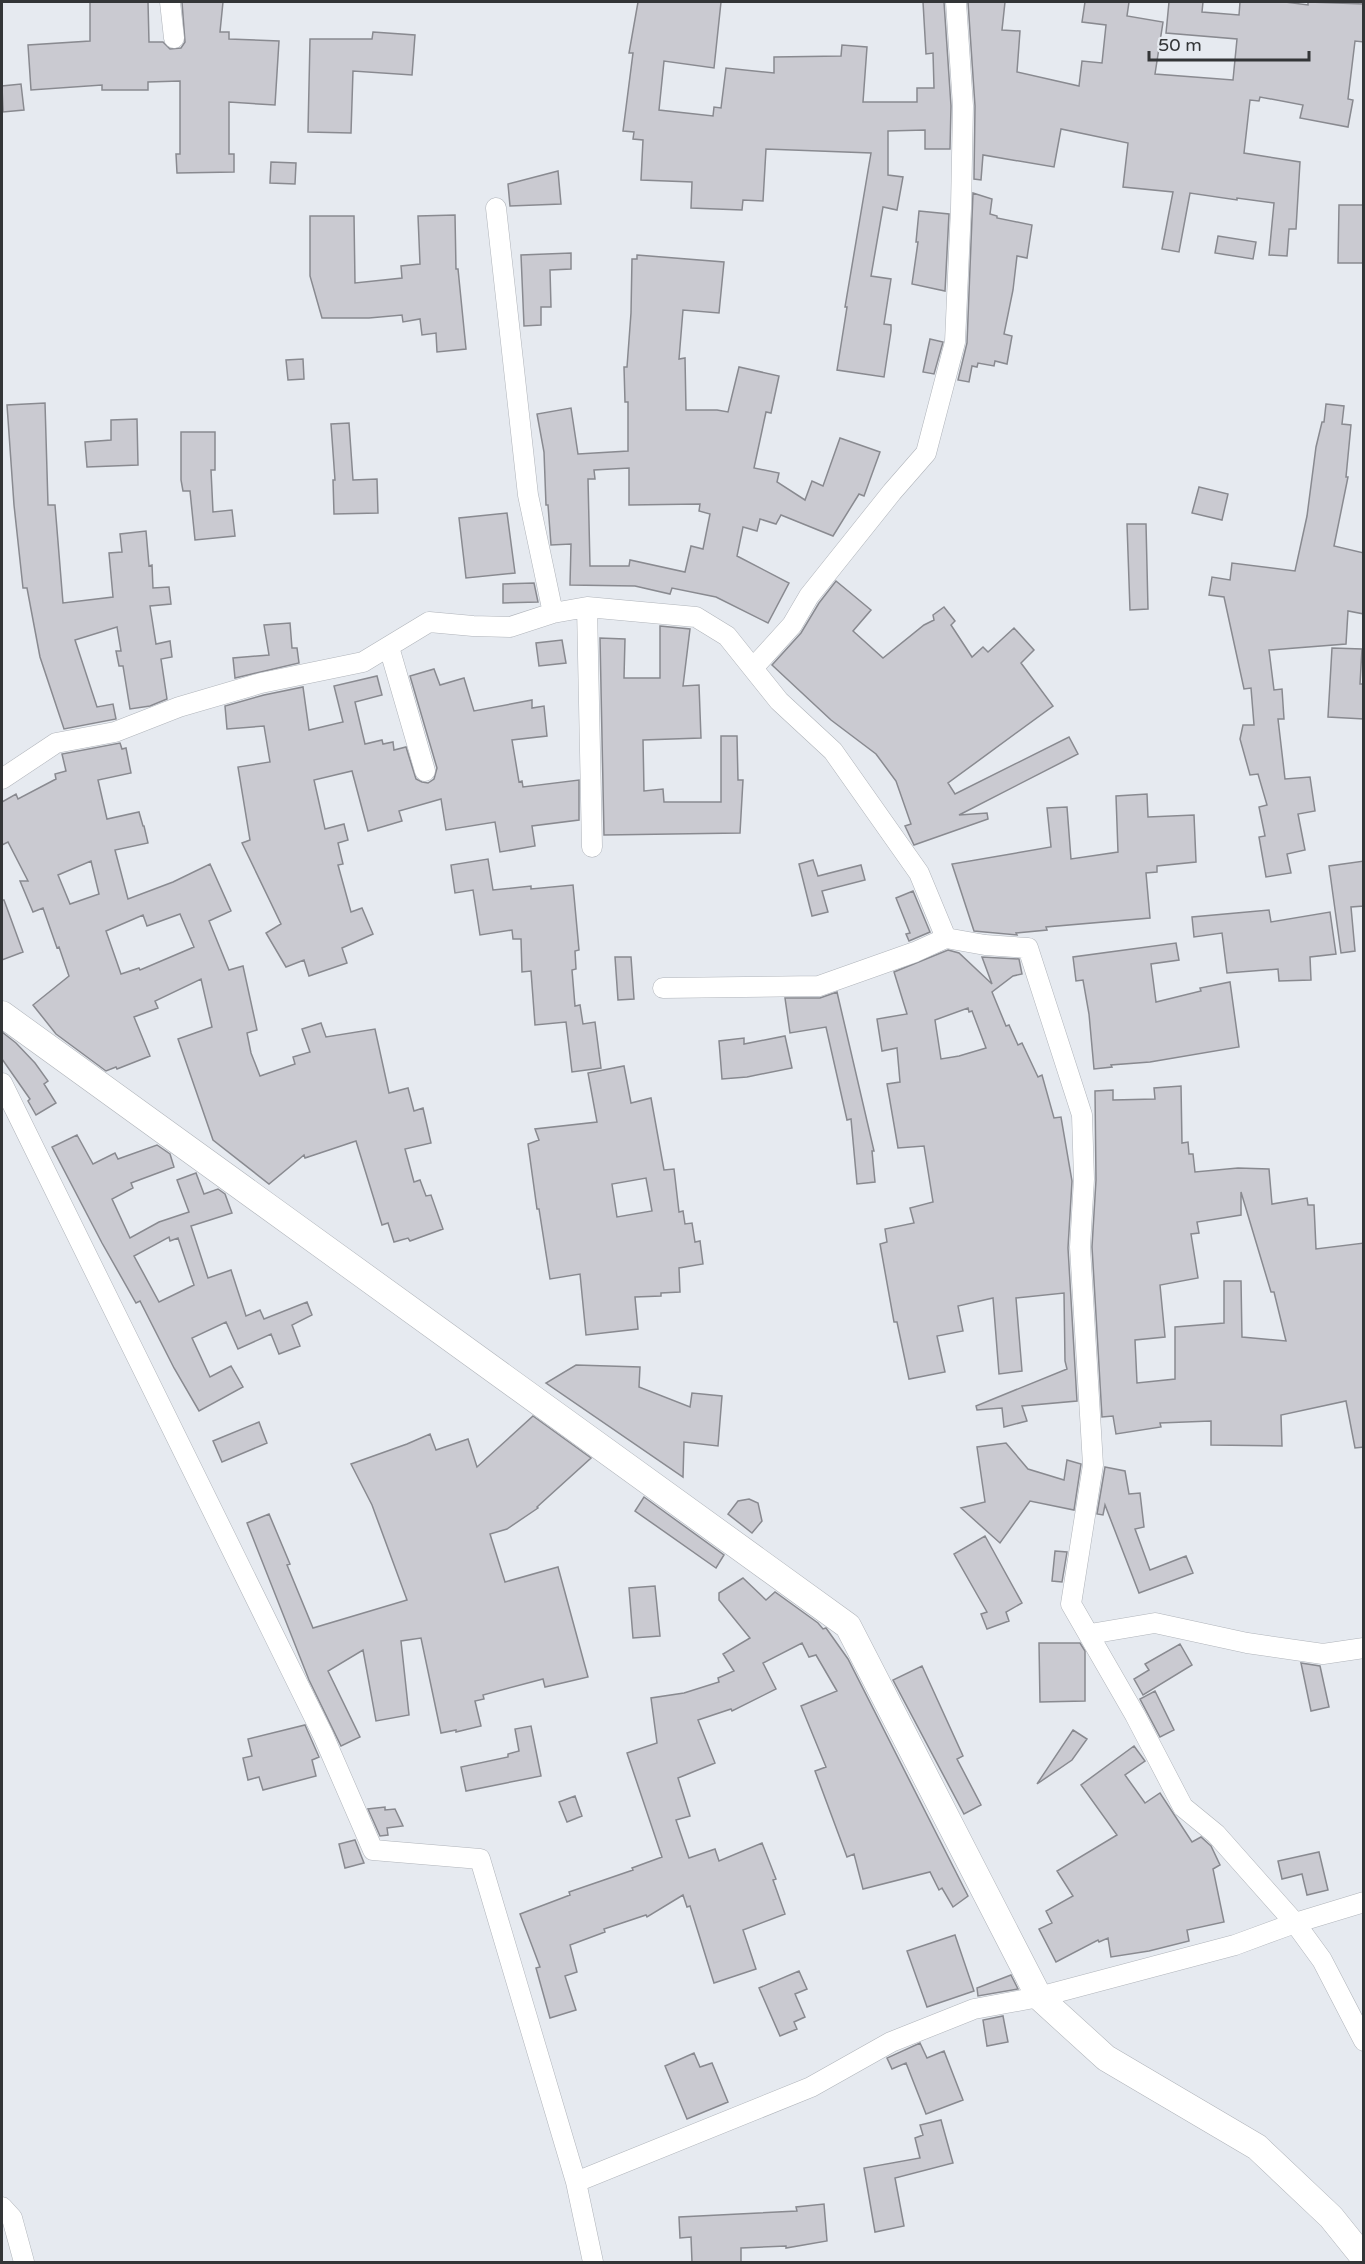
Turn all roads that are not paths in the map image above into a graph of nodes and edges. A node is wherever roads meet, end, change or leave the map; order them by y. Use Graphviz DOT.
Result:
graph roads {
  1 [pos="170,2"];
  2 [pos="956,2"];
  3 [pos="174,38"];
  4 [pos="496,208"];
  5 [pos="587,607"];
  6 [pos="553,613"];
  7 [pos="389,647"];
  8 [pos="753,668"];
  9 [pos="425,771"];
  10 [pos="2,779"];
  11 [pos="592,847"];
  12 [pos="946,938"];
  13 [pos="663,988"];
  14 [pos="2,1014"];
  15 [pos="2,1083"];
  16 [pos="1090,1634"];
  17 [pos="1364,1648"];
  18 [pos="1364,1902"];
  19 [pos="1295,1923"];
  20 [pos="1039,1997"];
  21 [pos="1364,2041"];
  22 [pos="576,2182"];
  23 [pos="2,2206"];
  24 [pos="1364,2258"];
  25 [pos="24,2262"];
  26 [pos="593,2262"];
  1 -- 3 [label="street"];
  2 -- 8 [label="street"];
  4 -- 6 [label="street"];
  5 -- 6 [label="street"];
  5 -- 8 [label="street"];
  5 -- 11 [label="street"];
  6 -- 7 [label="street"];
  7 -- 9 [label="street"];
  7 -- 10 [label="street"];
  8 -- 12 [label="street"];
  12 -- 13 [label="street"];
  12 -- 16 [label="street"];
  14 -- 20 [label="street"];
  15 -- 22 [label="street"];
  16 -- 17 [label="street"];
  16 -- 19 [label="street"];
  18 -- 19 [label="street"];
  19 -- 20 [label="street"];
  19 -- 21 [label="street"];
  20 -- 22 [label="street"];
  20 -- 24 [label="street"];
  22 -- 26 [label="street"];
  23 -- 25 [label="street"];
}
